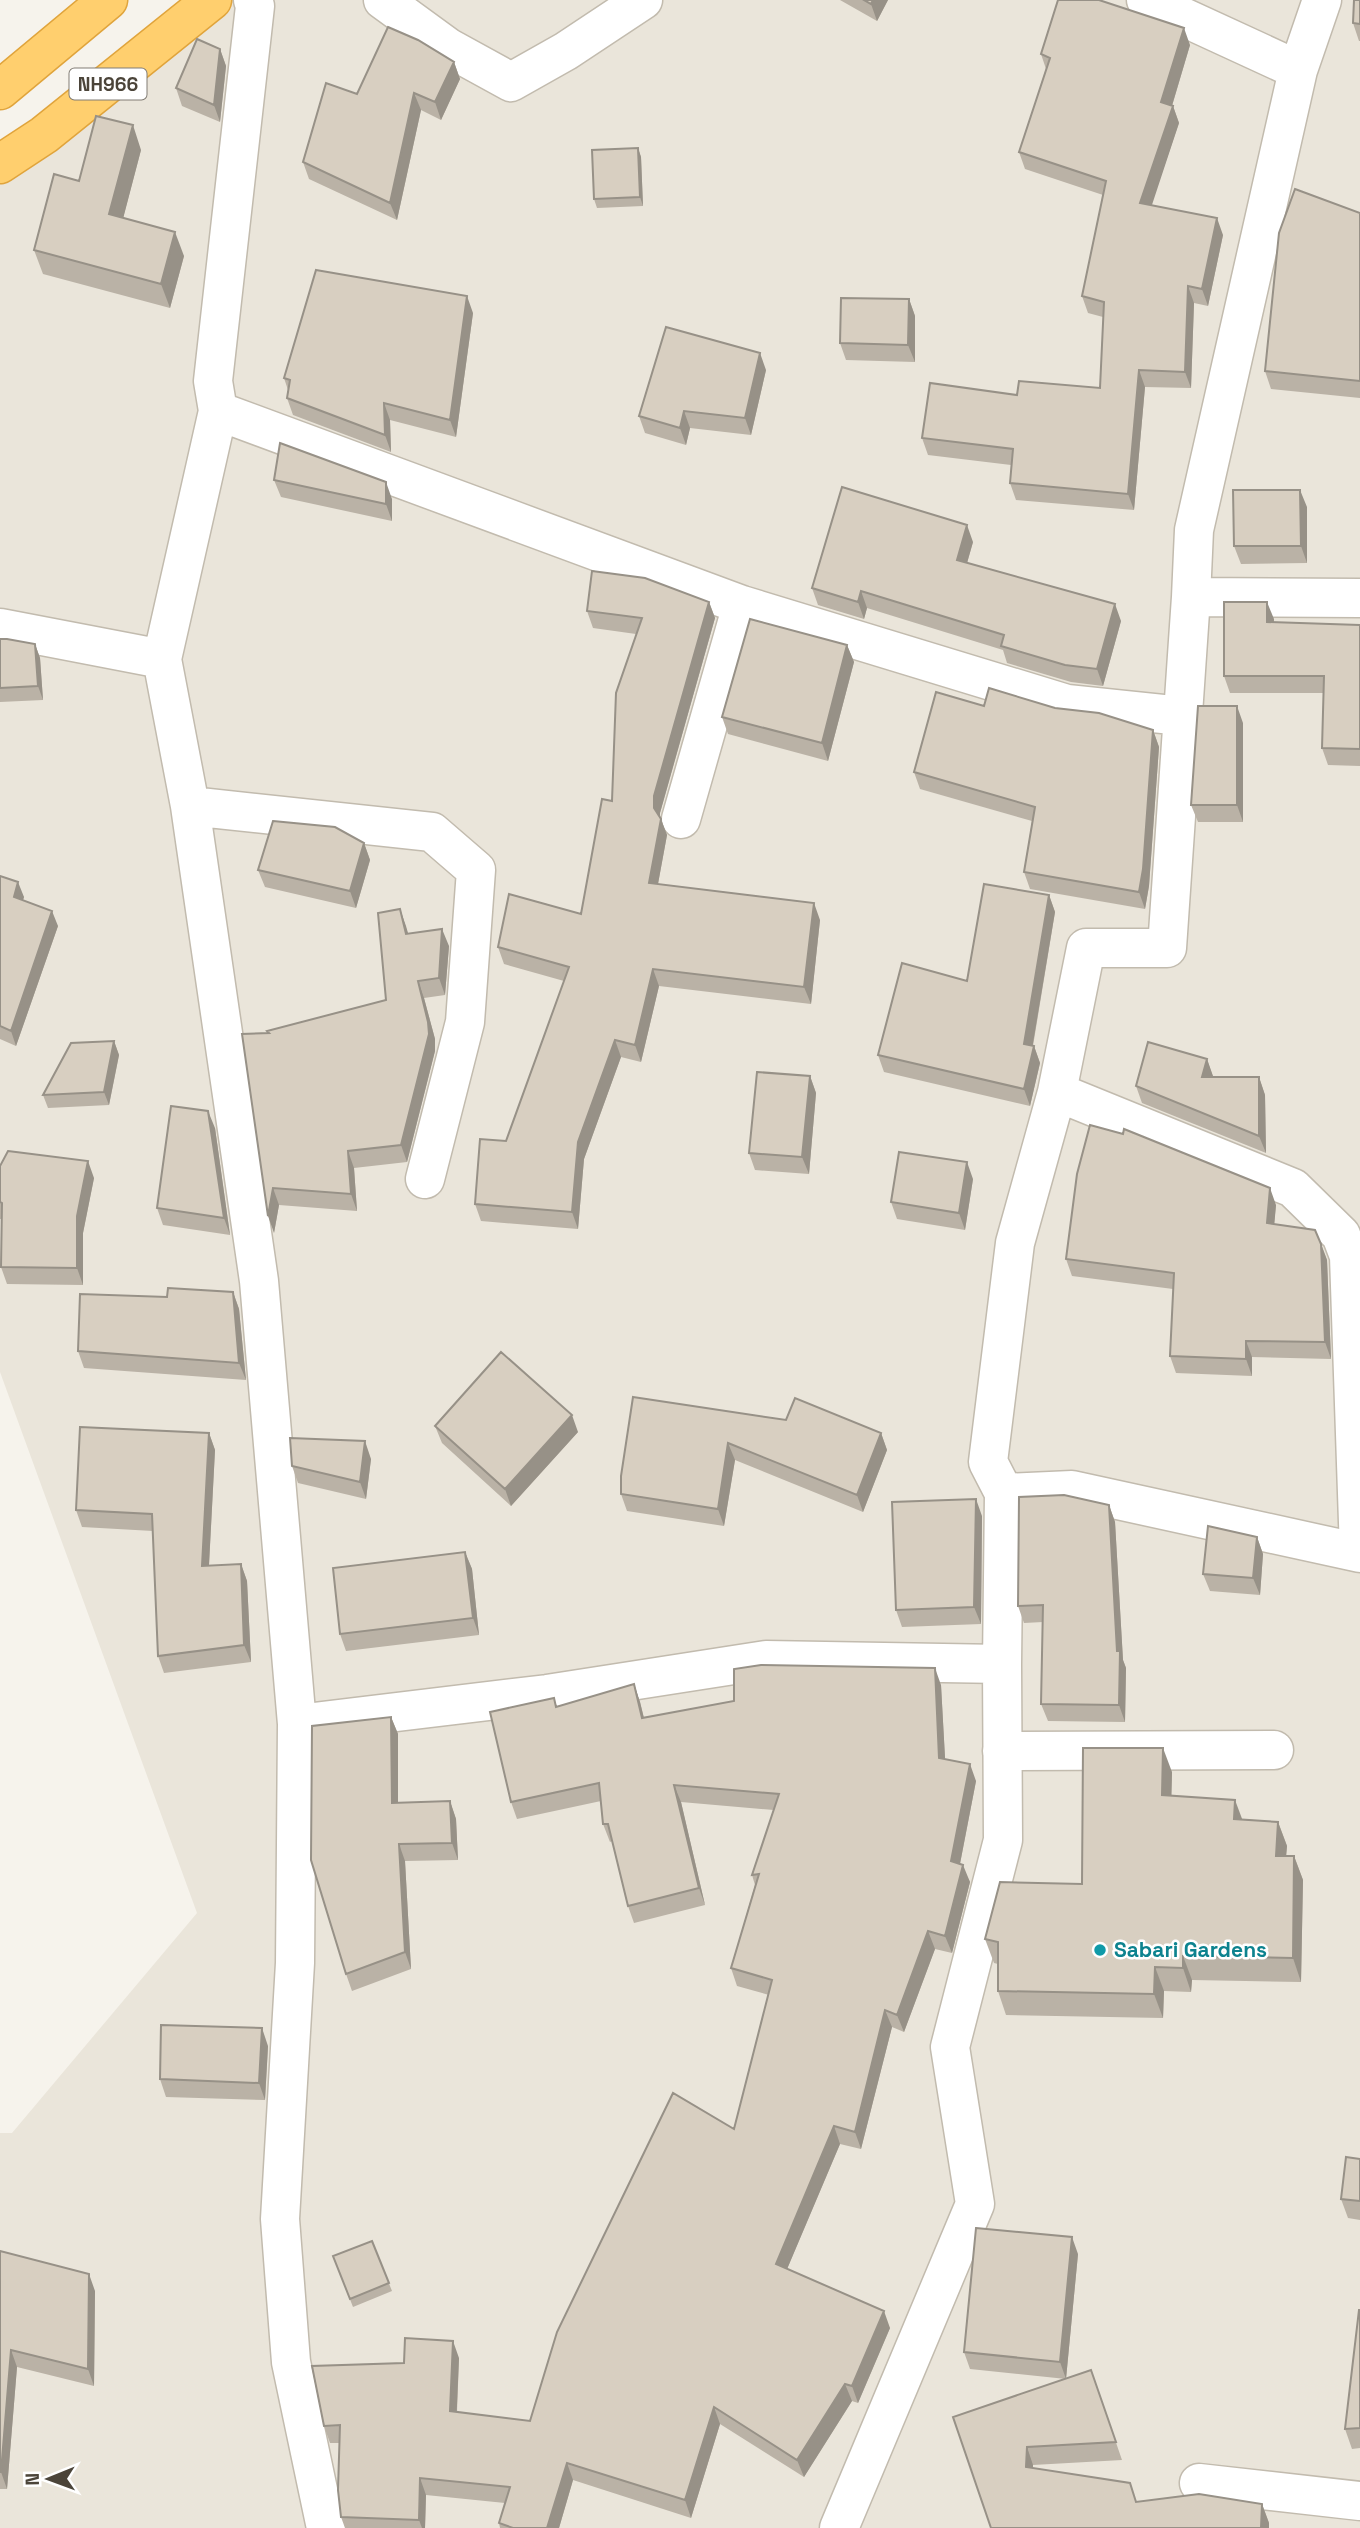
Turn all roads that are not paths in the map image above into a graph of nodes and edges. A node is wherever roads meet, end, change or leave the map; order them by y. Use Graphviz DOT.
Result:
graph roads {
  1 [pos="108,0"];
  2 [pos="212,0"];
  3 [pos="253,0"];
  4 [pos="383,0"];
  5 [pos="643,0"];
  6 [pos="1146,0"];
  7 [pos="1322,0"];
  8 [pos="1298,70"];
  9 [pos="0,90"];
  10 [pos="0,164"];
  11 [pos="218,411"];
  12 [pos="1191,597"];
  13 [pos="1360,598"];
  14 [pos="741,605"];
  15 [pos="0,628"];
  16 [pos="162,659"];
  17 [pos="1182,716"];
  18 [pos="190,806"];
  19 [pos="681,819"];
  20 [pos="1057,1093"];
  21 [pos="425,1179"];
  22 [pos="1004,1493"];
  23 [pos="1360,1553"];
  24 [pos="1002,1664"];
  25 [pos="297,1724"];
  26 [pos="1274,1750"];
  27 [pos="1003,1751"];
  28 [pos="1199,2483"];
  29 [pos="1360,2501"];
  30 [pos="326,2528"];
  31 [pos="839,2528"];
  1 -- 9 [label="highway, NH966"];
  2 -- 10 [label="highway, NH966"];
  3 -- 11 [label="street"];
  4 -- 5 [label="street"];
  6 -- 8 [label="street"];
  7 -- 8 [label="street"];
  8 -- 12 [label="street"];
  11 -- 14 [label="street"];
  11 -- 16 [label="street"];
  12 -- 13 [label="street"];
  12 -- 17 [label="street"];
  14 -- 17 [label="street"];
  14 -- 19 [label="street"];
  15 -- 16 [label="street"];
  16 -- 18 [label="street"];
  17 -- 20 [label="street"];
  18 -- 21 [label="street"];
  18 -- 25 [label="street"];
  20 -- 22 [label="street"];
  20 -- 23 [label="street"];
  22 -- 23 [label="street"];
  22 -- 24 [label="street"];
  24 -- 25 [label="street"];
  24 -- 27 [label="street"];
  25 -- 30 [label="street"];
  26 -- 27 [label="street"];
  27 -- 31 [label="street"];
  28 -- 29 [label="street"];
}
